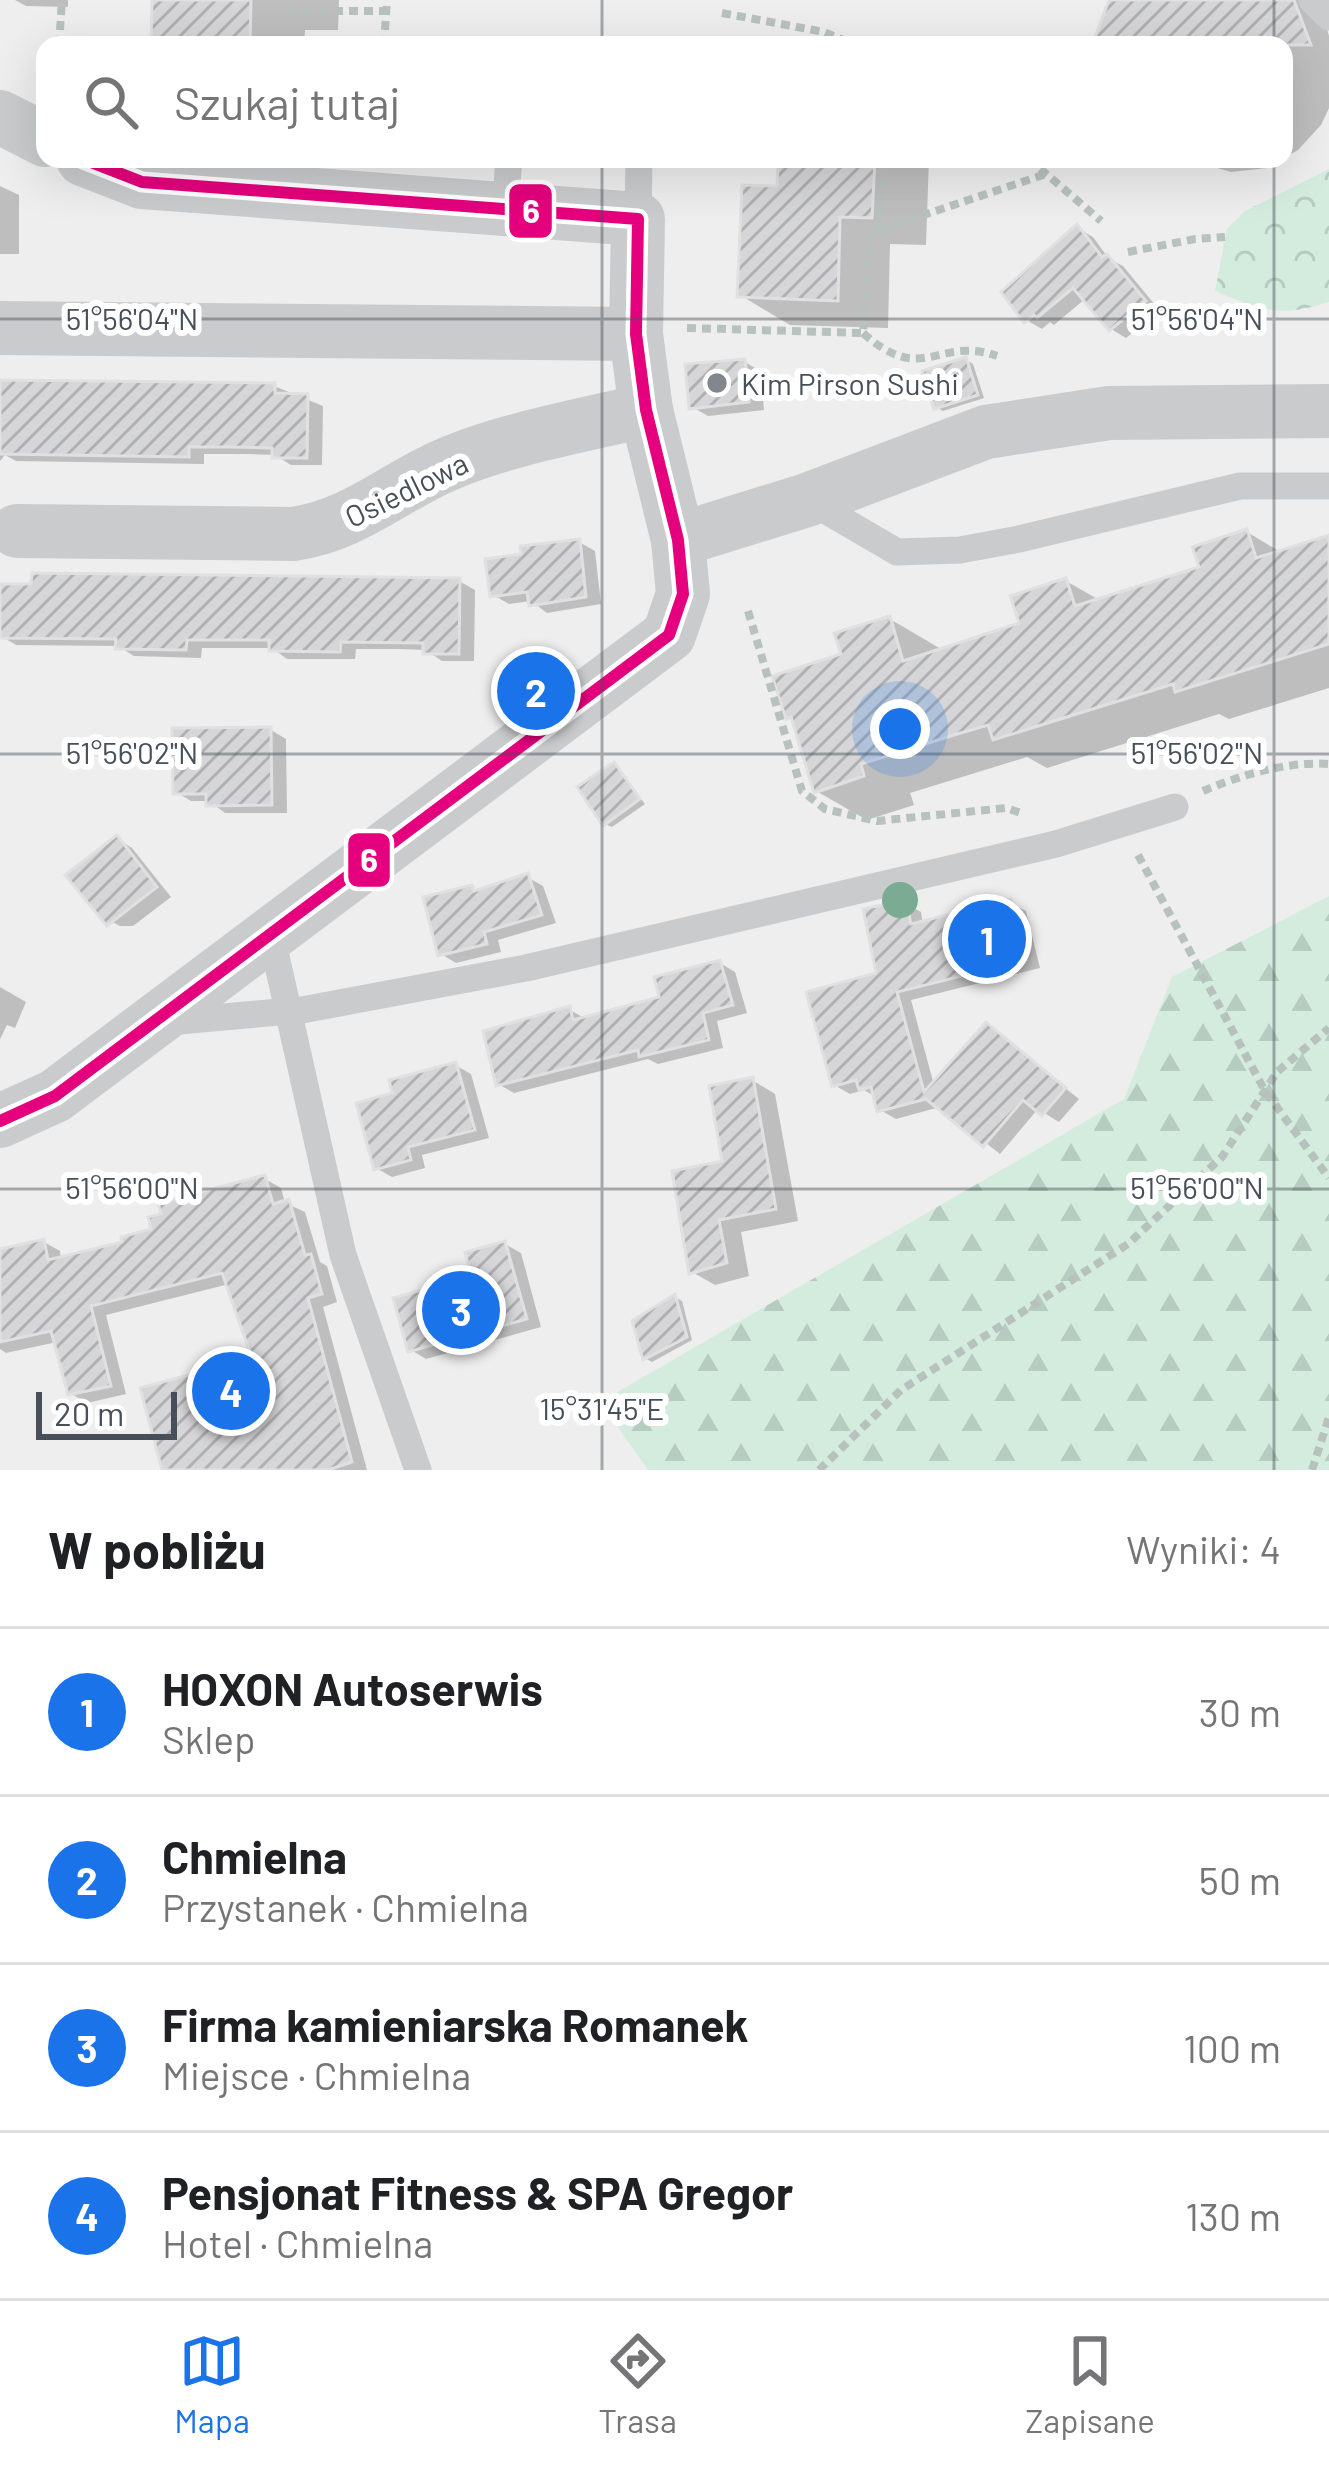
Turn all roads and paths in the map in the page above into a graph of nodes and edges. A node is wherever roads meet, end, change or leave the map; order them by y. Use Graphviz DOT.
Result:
graph roads {
  1 [pos="62,0"];
  2 [pos="387,0"];
  3 [pos="1312,0"];
  4 [pos="289,10"];
  5 [pos="386,11"];
  6 [pos="722,13"];
  7 [pos="1329,17"];
  8 [pos="60,36"];
  9 [pos="385,36"];
  10 [pos="834,36"];
  11 [pos="0,118"];
  12 [pos="36,136"];
  13 [pos="106,168"];
  14 [pos="639,168"];
  15 [pos="882,168"];
  16 [pos="1039,168"];
  17 [pos="1046,174"];
  18 [pos="507,184"];
  19 [pos="638,219"];
  20 [pos="1101,221"];
  21 [pos="879,230"];
  22 [pos="1225,237"];
  23 [pos="1128,252"];
  24 [pos="0,328"];
  25 [pos="653,330"];
  26 [pos="863,333"];
  27 [pos="997,356"];
  28 [pos="646,410"];
  29 [pos="1329,411"];
  30 [pos="1329,486"];
  31 [pos="807,500"];
  32 [pos="17,531"];
  33 [pos="678,540"];
  34 [pos="748,610"];
  35 [pos="1329,764"];
  36 [pos="1175,807"];
  37 [pos="1122,824"];
  38 [pos="1078,837"];
  39 [pos="271,934"];
  40 [pos="285,1012"];
  41 [pos="152,1024"];
  42 [pos="1329,1028"];
  43 [pos="1265,1091"];
  44 [pos="0,1120"];
  45 [pos="1329,1178"];
  46 [pos="1329,1417"];
  47 [pos="418,1470"];
  48 [pos="819,1470"];
  49 [pos="1312,1470"];
  1 -- 8 [label="path"];
  2 -- 5 [label="path"];
  3 -- 7 [label="lane"];
  4 -- 5 [label="path"];
  5 -- 9 [label="path"];
  6 -- 10 [label="path"];
  11 -- 12 [label="street"];
  13 -- 18 [label="street"];
  14 -- 19 [label="lane"];
  15 -- 21 [label="path"];
  16 -- 17 [label="path"];
  17 -- 20 [label="path"];
  17 -- 21 [label="path"];
  18 -- 19 [label="street"];
  19 -- 25 [label="street"];
  21 -- 26 [label="path"];
  22 -- 23 [label="path"];
  24 -- 25 [label="street"];
  25 -- 26 [label="path"];
  25 -- 28 [label="street"];
  26 -- 27 [label="path"];
  28 -- 32 [label="street, Osiedlowa"];
  28 -- 33 [label="street"];
  29 -- 31 [label="street"];
  30 -- 31 [label="lane"];
  31 -- 33 [label="street"];
  33 -- 39 [label="street"];
  34 -- 38 [label="path"];
  35 -- 36 [label="path"];
  36 -- 37 [label="lane"];
  37 -- 38 [label="lane"];
  37 -- 43 [label="path"];
  38 -- 40 [label="lane"];
  39 -- 40 [label="lane"];
  39 -- 41 [label="street"];
  40 -- 41 [label="lane"];
  40 -- 47 [label="lane"];
  41 -- 44 [label="street"];
  42 -- 43 [label="path"];
  43 -- 45 [label="path"];
  43 -- 48 [label="path"];
  46 -- 49 [label="path"];
}
